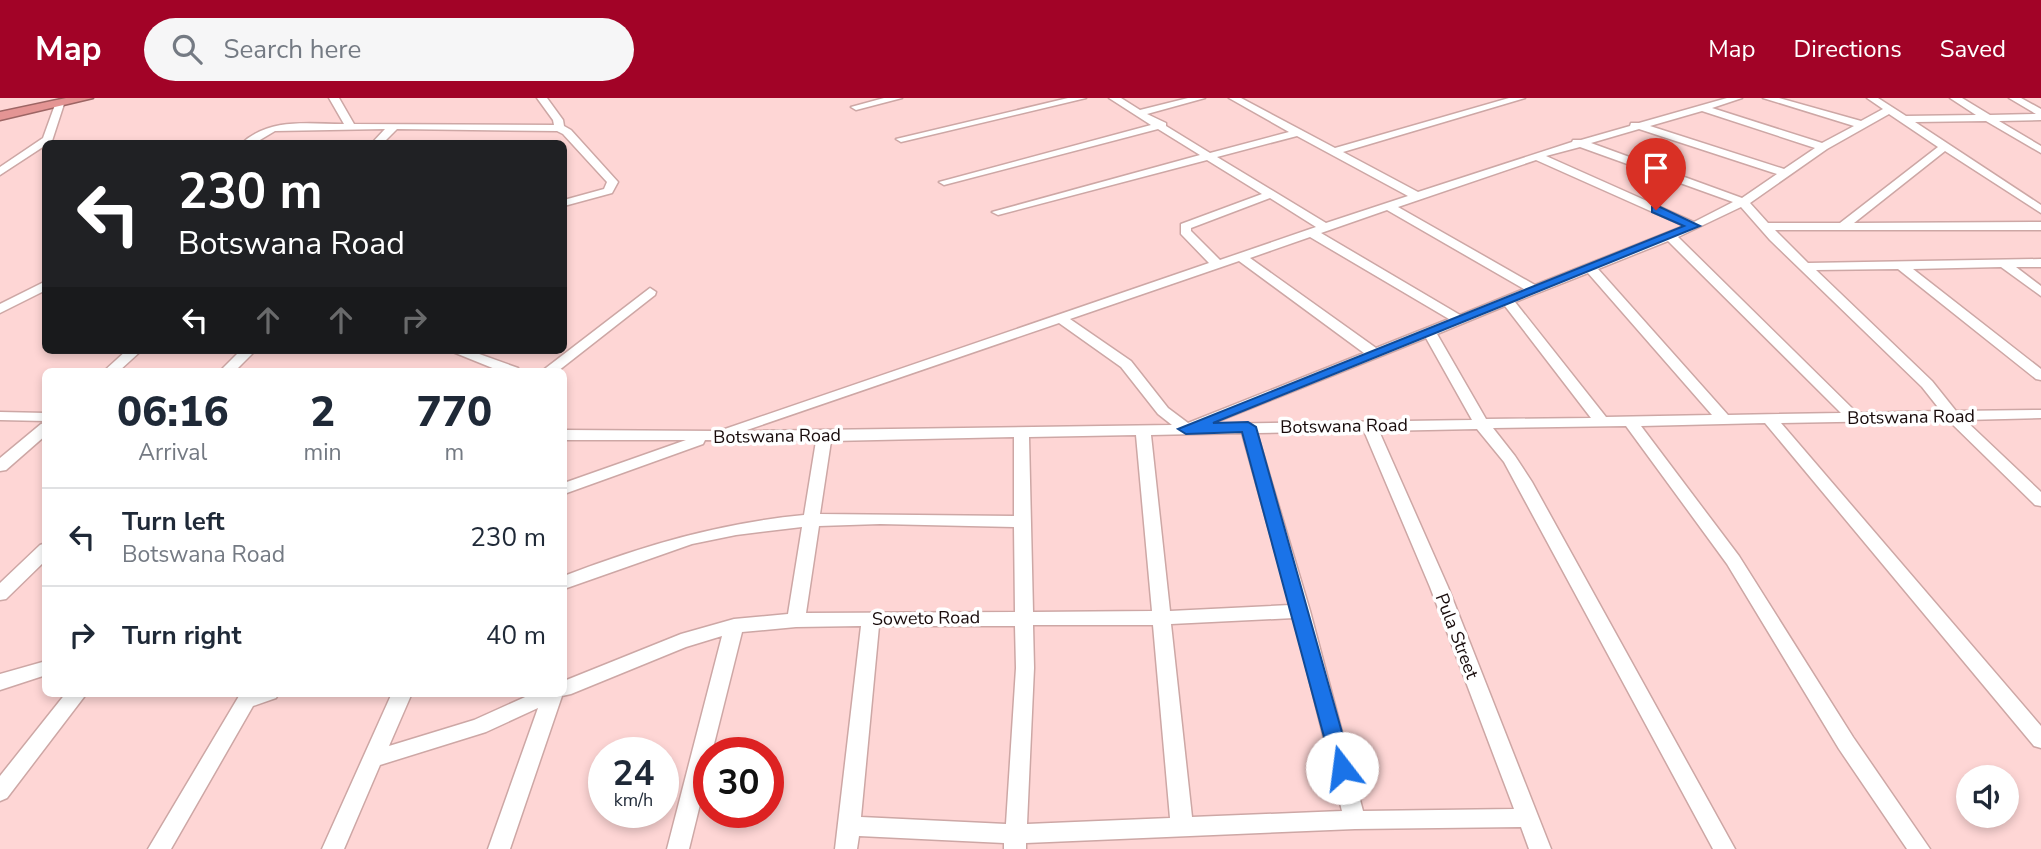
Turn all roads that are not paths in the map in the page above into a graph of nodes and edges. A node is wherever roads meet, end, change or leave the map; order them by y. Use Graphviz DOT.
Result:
graph roads {
  1 [pos="86,98"];
  2 [pos="334,98"];
  3 [pos="542,98"];
  4 [pos="897,98"];
  5 [pos="1081,98"];
  6 [pos="1114,98"];
  7 [pos="1200,98"];
  8 [pos="1234,98"];
  9 [pos="1520,98"];
  10 [pos="1737,98"];
  11 [pos="1768,98"];
  12 [pos="1872,98"];
  13 [pos="1955,98"];
  14 [pos="2014,98"];
  15 [pos="59,104"];
  16 [pos="856,107"];
  17 [pos="1700,108"];
  18 [pos="1889,110"];
  19 [pos="1140,113"];
  20 [pos="2041,115"];
  21 [pos="0,116"];
  22 [pos="1988,118"];
  23 [pos="1902,119"];
  24 [pos="350,125"];
  25 [pos="1162,125"];
  26 [pos="1636,125"];
  27 [pos="1863,125"];
  28 [pos="394,126"];
  29 [pos="559,128"];
  30 [pos="1296,133"];
  31 [pos="901,139"];
  32 [pos="47,140"];
  33 [pos="252,140"];
  34 [pos="380,140"];
  35 [pos="1577,142"];
  36 [pos="42,143"];
  37 [pos="1823,147"];
  38 [pos="1943,148"];
  39 [pos="2041,150"];
  40 [pos="1331,152"];
  41 [pos="1209,156"];
  42 [pos="1536,156"];
  43 [pos="2,170"];
  44 [pos="1783,172"];
  45 [pos="944,182"];
  46 [pos="1271,194"];
  47 [pos="1416,197"];
  48 [pos="567,201"];
  49 [pos="1743,202"];
  50 [pos="1388,206"];
  51 [pos="2041,210"];
  52 [pos="998,212"];
  53 [pos="1694,226"];
  54 [pos="2041,226"];
  55 [pos="1324,227"];
  56 [pos="1765,227"];
  57 [pos="1842,227"];
  58 [pos="1310,232"];
  59 [pos="1670,236"];
  60 [pos="1241,257"];
  61 [pos="1216,263"];
  62 [pos="2003,263"];
  63 [pos="2041,263"];
  64 [pos="1901,265"];
  65 [pos="1806,267"];
  66 [pos="1591,269"];
  67 [pos="42,288"];
  68 [pos="1534,290"];
  69 [pos="650,292"];
  70 [pos="2041,292"];
  71 [pos="29,296"];
  72 [pos="42,296"];
  73 [pos="1507,300"];
  74 [pos="0,309"];
  75 [pos="1060,318"];
  76 [pos="1458,318"];
  77 [pos="1429,332"];
  78 [pos="130,354"];
  79 [pos="245,354"];
  80 [pos="466,354"];
  81 [pos="1375,354"];
  82 [pos="114,368"];
  83 [pos="230,368"];
  84 [pos="505,368"];
  85 [pos="554,368"];
  86 [pos="2041,376"];
  87 [pos="2041,414"];
  88 [pos="0,416"];
  89 [pos="1952,416"];
  90 [pos="42,417"];
  91 [pos="1853,417"];
  92 [pos="1770,420"];
  93 [pos="1725,421"];
  94 [pos="1602,422"];
  95 [pos="1631,422"];
  96 [pos="1369,425"];
  97 [pos="1482,425"];
  98 [pos="1248,427"];
  99 [pos="1186,429"];
  100 [pos="1143,430"];
  101 [pos="42,431"];
  102 [pos="1021,431"];
  103 [pos="567,435"];
  104 [pos="824,436"];
  105 [pos="711,437"];
  106 [pos="0,466"];
  107 [pos="567,488"];
  108 [pos="2041,501"];
  109 [pos="813,521"];
  110 [pos="1023,522"];
  111 [pos="42,553"];
  112 [pos="567,582"];
  113 [pos="0,594"];
  114 [pos="1301,611"];
  115 [pos="1024,617"];
  116 [pos="871,618"];
  117 [pos="1159,618"];
  118 [pos="796,620"];
  119 [pos="734,626"];
  120 [pos="42,669"];
  121 [pos="0,682"];
  122 [pos="567,688"];
  123 [pos="74,697"];
  124 [pos="238,697"];
  125 [pos="400,697"];
  126 [pos="544,697"];
  127 [pos="552,697"];
  128 [pos="2037,732"];
  129 [pos="376,758"];
  130 [pos="0,792"];
  131 [pos="1527,817"];
  132 [pos="1355,820"];
  133 [pos="849,826"];
  134 [pos="1182,827"];
  135 [pos="1015,842"];
  136 [pos="159,849"];
  137 [pos="333,849"];
  138 [pos="499,849"];
  139 [pos="678,849"];
  140 [pos="846,849"];
  141 [pos="1541,849"];
  142 [pos="1724,849"];
  143 [pos="1919,849"];
  1 -- 15 [label="highway"];
  2 -- 24 [label="street"];
  3 -- 29 [label="street"];
  4 -- 16 [label="street"];
  5 -- 31 [label="street"];
  6 -- 19 [label="street"];
  7 -- 19 [label="street"];
  8 -- 30 [label="street"];
  9 -- 40 [label="street"];
  10 -- 17 [label="street"];
  11 -- 27 [label="street"];
  12 -- 18 [label="street"];
  13 -- 22 [label="street"];
  14 -- 20 [label="street"];
  15 -- 21 [label="highway"];
  15 -- 32 [label="street"];
  17 -- 26 [label="street"];
  17 -- 37 [label="street"];
  18 -- 23 [label="street"];
  18 -- 27 [label="street"];
  19 -- 25 [label="street"];
  20 -- 22 [label="street"];
  22 -- 23 [label="street"];
  22 -- 39 [label="street"];
  23 -- 38 [label="street"];
  24 -- 28 [label="street"];
  24 -- 33 [label="street"];
  25 -- 41 [label="street"];
  25 -- 45 [label="street"];
  26 -- 35 [label="street"];
  26 -- 44 [label="street"];
  27 -- 37 [label="street"];
  28 -- 29 [label="street"];
  28 -- 34 [label="street"];
  29 -- 48 [label="street"];
  30 -- 40 [label="street"];
  30 -- 41 [label="street"];
  35 -- 42 [label="street"];
  35 -- 49 [label="street"];
  36 -- 43 [label="street"];
  37 -- 44 [label="street"];
  38 -- 51 [label="street"];
  38 -- 57 [label="street"];
  40 -- 47 [label="street"];
  41 -- 46 [label="street"];
  41 -- 52 [label="street"];
  42 -- 47 [label="street"];
  42 -- 53 [label="street"];
  44 -- 49 [label="street"];
  46 -- 55 [label="street"];
  46 -- 61 [label="street"];
  47 -- 50 [label="street"];
  49 -- 53 [label="street"];
  49 -- 56 [label="street"];
  50 -- 55 [label="street"];
  50 -- 68 [label="street"];
  53 -- 59 [label="street"];
  54 -- 57 [label="street"];
  55 -- 58 [label="street"];
  56 -- 57 [label="street"];
  56 -- 65 [label="street"];
  58 -- 60 [label="street"];
  58 -- 76 [label="street"];
  59 -- 66 [label="street"];
  59 -- 91 [label="street"];
  60 -- 61 [label="street"];
  60 -- 81 [label="street"];
  61 -- 75 [label="street"];
  62 -- 63 [label="street"];
  62 -- 64 [label="street"];
  62 -- 70 [label="street"];
  64 -- 65 [label="street"];
  64 -- 86 [label="street"];
  65 -- 89 [label="street"];
  66 -- 68 [label="street"];
  66 -- 93 [label="street"];
  67 -- 71 [label="street"];
  68 -- 73 [label="street"];
  69 -- 85 [label="street"];
  71 -- 72 [label="street"];
  71 -- 74 [label="street"];
  73 -- 76 [label="street"];
  73 -- 94 [label="street"];
  75 -- 99 [label="street"];
  75 -- 105 [label="street"];
  76 -- 77 [label="street"];
  77 -- 81 [label="street"];
  77 -- 97 [label="street"];
  78 -- 82 [label="street"];
  79 -- 83 [label="street"];
  80 -- 84 [label="street"];
  81 -- 99 [label="street"];
  87 -- 89 [label="street, Botswana Road"];
  88 -- 90 [label="street"];
  89 -- 91 [label="street, Botswana Road"];
  89 -- 108 [label="street"];
  91 -- 92 [label="street, Botswana Road"];
  92 -- 93 [label="street, Botswana Road"];
  92 -- 128 [label="street"];
  93 -- 95 [label="street, Botswana Road"];
  94 -- 95 [label="street, Botswana Road"];
  94 -- 97 [label="street, Botswana Road"];
  95 -- 143 [label="street"];
  96 -- 97 [label="street, Botswana Road"];
  96 -- 98 [label="street, Botswana Road"];
  96 -- 131 [label="street, Pula Street"];
  97 -- 142 [label="street"];
  98 -- 99 [label="street, Botswana Road"];
  98 -- 114 [label="street"];
  99 -- 100 [label="street, Botswana Road"];
  100 -- 102 [label="street, Botswana Road"];
  100 -- 117 [label="street"];
  101 -- 106 [label="street"];
  102 -- 104 [label="street, Botswana Road"];
  102 -- 110 [label="street"];
  103 -- 105 [label="street, Botswana Road"];
  104 -- 105 [label="street, Botswana Road"];
  104 -- 109 [label="street"];
  105 -- 107 [label="street"];
  109 -- 110 [label="street"];
  109 -- 112 [label="street"];
  109 -- 118 [label="street"];
  110 -- 115 [label="street"];
  111 -- 113 [label="street"];
  114 -- 117 [label="street, Soweto Road"];
  114 -- 132 [label="street"];
  115 -- 116 [label="street, Soweto Road"];
  115 -- 117 [label="street, Soweto Road"];
  115 -- 135 [label="street"];
  116 -- 118 [label="street, Soweto Road"];
  116 -- 133 [label="street"];
  117 -- 134 [label="street"];
  118 -- 119 [label="street, Soweto Road"];
  119 -- 122 [label="street, Soweto Road"];
  119 -- 139 [label="street"];
  120 -- 121 [label="street"];
  123 -- 130 [label="street"];
  124 -- 136 [label="street"];
  125 -- 129 [label="street"];
  126 -- 129 [label="street"];
  127 -- 138 [label="street"];
  129 -- 137 [label="street"];
  131 -- 132 [label="street"];
  131 -- 141 [label="street, Pula Street"];
  132 -- 134 [label="street"];
  133 -- 135 [label="street"];
  133 -- 140 [label="street"];
  134 -- 135 [label="street"];
}
